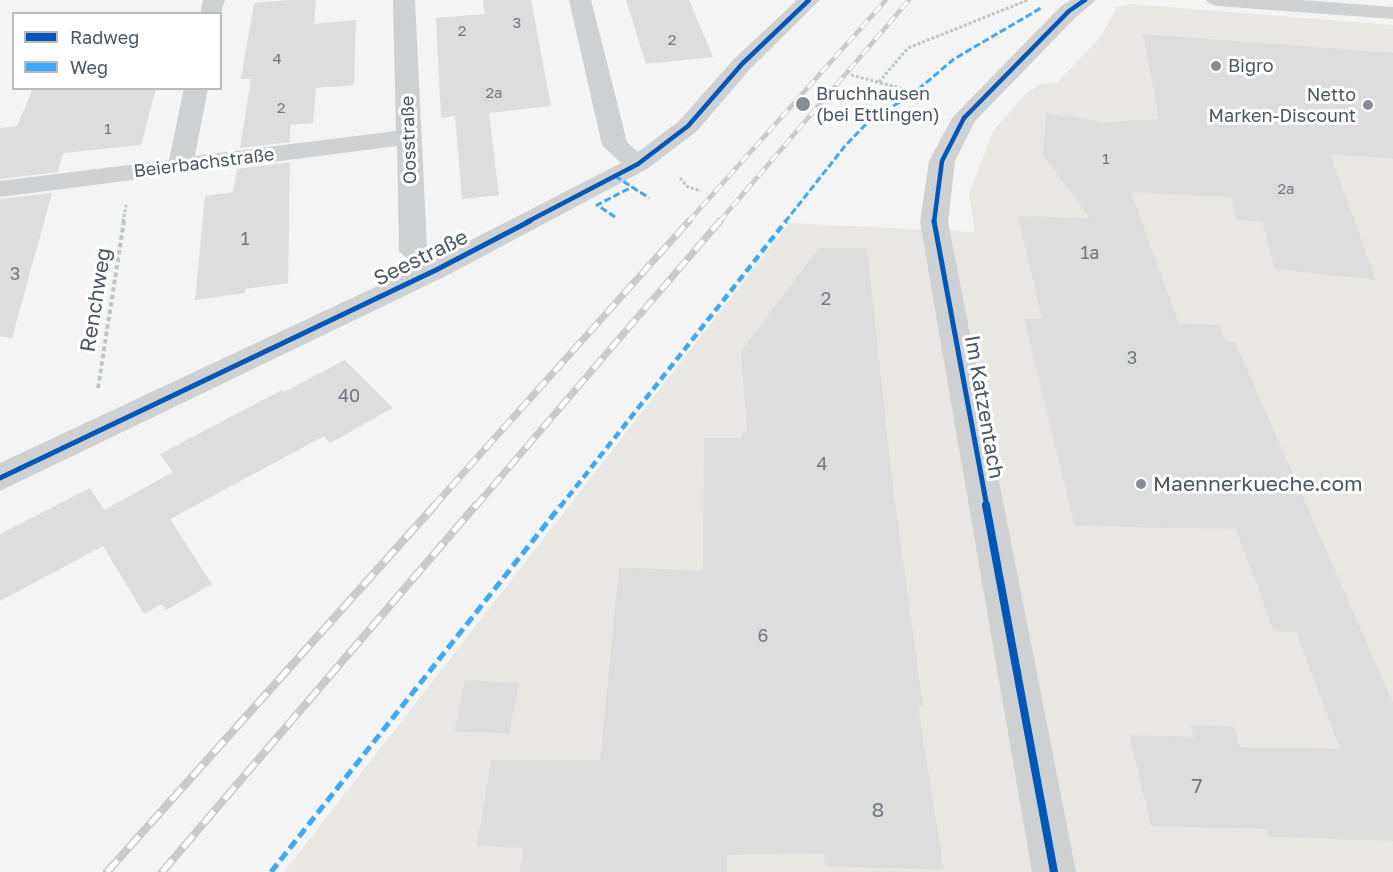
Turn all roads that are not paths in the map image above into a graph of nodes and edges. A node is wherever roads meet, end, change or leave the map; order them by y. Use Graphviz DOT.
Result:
graph roads {
  1 [pos="404,0"];
  2 [pos="580,0"];
  3 [pos="809,0"];
  4 [pos="1085,0"];
  5 [pos="1217,0"];
  6 [pos="1393,13"];
  7 [pos="196,90"];
  8 [pos="409,137"];
  9 [pos="638,164"];
  10 [pos="181,165"];
  11 [pos="0,189"];
  12 [pos="436,270"];
  13 [pos="0,478"];
  14 [pos="1054,872"];
  1 -- 8 [label="street, Oosstraße"];
  2 -- 9 [label="street"];
  3 -- 9 [label="street, Seestraße"];
  4 -- 14 [label="street, Im Katzentach"];
  5 -- 6 [label="street"];
  7 -- 10 [label="street"];
  8 -- 10 [label="street, Beierbachstraße"];
  8 -- 12 [label="street, Oosstraße"];
  9 -- 12 [label="street, Seestraße"];
  10 -- 11 [label="street, Beierbachstraße"];
  12 -- 13 [label="street, Seestraße"];
}
